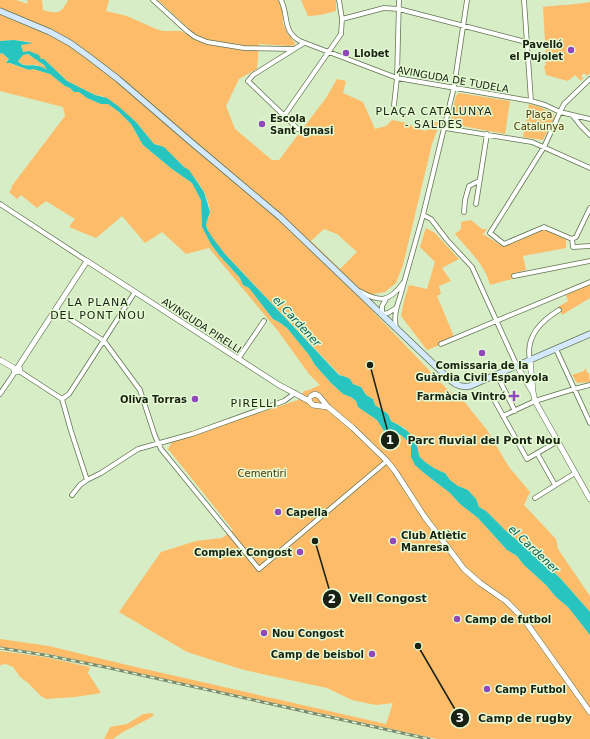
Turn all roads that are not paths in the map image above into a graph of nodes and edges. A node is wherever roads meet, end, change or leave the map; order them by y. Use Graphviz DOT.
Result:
graph roads {
  1 [pos="153,0"];
  2 [pos="281,0"];
  3 [pos="339,0"];
  4 [pos="399,0"];
  5 [pos="467,0"];
  6 [pos="524,0"];
  7 [pos="399,9"];
  8 [pos="0,11"];
  9 [pos="342,19"];
  10 [pos="463,26"];
  11 [pos="302,42"];
  12 [pos="526,42"];
  13 [pos="293,49"];
  14 [pos="328,52"];
  15 [pos="397,78"];
  16 [pos="590,78"];
  17 [pos="454,87"];
  18 [pos="531,101"];
  19 [pos="394,105"];
  20 [pos="560,112"];
  21 [pos="573,115"];
  22 [pos="284,116"];
  23 [pos="590,119"];
  24 [pos="445,128"];
  25 [pos="298,129"];
  26 [pos="487,134"];
  27 [pos="590,135"];
  28 [pos="544,147"];
  29 [pos="590,168"];
  30 [pos="479,181"];
  31 [pos="0,204"];
  32 [pos="476,204"];
  33 [pos="590,208"];
  34 [pos="464,212"];
  35 [pos="423,215"];
  36 [pos="572,239"];
  37 [pos="590,246"];
  38 [pos="87,261"];
  39 [pos="590,261"];
  40 [pos="514,276"];
  41 [pos="406,279"];
  42 [pos="590,282"];
  43 [pos="355,288"];
  44 [pos="135,292"];
  45 [pos="386,299"];
  46 [pos="396,308"];
  47 [pos="56,310"];
  48 [pos="559,310"];
  49 [pos="382,314"];
  50 [pos="264,321"];
  51 [pos="496,321"];
  52 [pos="396,328"];
  53 [pos="590,334"];
  54 [pos="104,341"];
  55 [pos="442,344"];
  56 [pos="556,349"];
  57 [pos="238,359"];
  58 [pos="532,359"];
  59 [pos="0,360"];
  60 [pos="517,366"];
  61 [pos="16,369"];
  62 [pos="497,375"];
  63 [pos="590,385"];
  64 [pos="574,389"];
  65 [pos="533,392"];
  66 [pos="295,393"];
  67 [pos="0,394"];
  68 [pos="491,394"];
  69 [pos="62,399"];
  70 [pos="310,399"];
  71 [pos="320,399"];
  72 [pos="536,401"];
  73 [pos="317,405"];
  74 [pos="328,407"];
  75 [pos="515,411"];
  76 [pos="503,416"];
  77 [pos="590,423"];
  78 [pos="558,441"];
  79 [pos="158,443"];
  80 [pos="537,453"];
  81 [pos="386,461"];
  82 [pos="575,472"];
  83 [pos="87,480"];
  84 [pos="555,485"];
  85 [pos="72,495"];
  86 [pos="535,498"];
  87 [pos="590,499"];
  88 [pos="590,712"];
  1 -- 13 [label="street"];
  2 -- 11 [label="street"];
  3 -- 9 [label="street"];
  4 -- 7 [label="street"];
  5 -- 10 [label="street"];
  6 -- 12 [label="street"];
  7 -- 9 [label="street"];
  7 -- 10 [label="street"];
  7 -- 15 [label="street"];
  8 -- 43 [label="main road"];
  9 -- 14 [label="street"];
  10 -- 12 [label="street"];
  10 -- 17 [label="street"];
  11 -- 13 [label="street"];
  11 -- 14 [label="street, AVINGUDA DE TUDELA"];
  12 -- 18 [label="street"];
  13 -- 22 [label="street"];
  14 -- 15 [label="street, AVINGUDA DE TUDELA"];
  14 -- 22 [label="street"];
  15 -- 17 [label="street, AVINGUDA DE TUDELA"];
  15 -- 19 [label="street"];
  16 -- 20 [label="street"];
  17 -- 18 [label="street, AVINGUDA DE TUDELA"];
  17 -- 24 [label="street"];
  18 -- 20 [label="street, AVINGUDA DE TUDELA"];
  20 -- 21 [label="street, AVINGUDA DE TUDELA"];
  20 -- 28 [label="street"];
  21 -- 23 [label="street, AVINGUDA DE TUDELA"];
  21 -- 27 [label="street"];
  22 -- 25 [label="street"];
  24 -- 26 [label="street"];
  24 -- 35 [label="street"];
  26 -- 28 [label="street"];
  26 -- 30 [label="street"];
  28 -- 29 [label="street"];
  28 -- 36 [label="street"];
  30 -- 32 [label="street"];
  30 -- 34 [label="street"];
  31 -- 38 [label="street, AVINGUDA PIRELLI"];
  33 -- 36 [label="street"];
  35 -- 41 [label="street"];
  35 -- 51 [label="street"];
  36 -- 37 [label="street"];
  38 -- 44 [label="street, AVINGUDA PIRELLI"];
  38 -- 47 [label="street"];
  39 -- 40 [label="street"];
  41 -- 45 [label="street"];
  41 -- 46 [label="street"];
  42 -- 51 [label="street"];
  43 -- 45 [label="street"];
  43 -- 49 [label="main road"];
  44 -- 54 [label="street"];
  44 -- 57 [label="street, AVINGUDA PIRELLI"];
  45 -- 49 [label="street"];
  46 -- 49 [label="street"];
  46 -- 52 [label="street"];
  47 -- 54 [label="street"];
  47 -- 61 [label="street"];
  48 -- 58 [label="street"];
  49 -- 52 [label="main road"];
  50 -- 57 [label="street"];
  51 -- 55 [label="street"];
  51 -- 60 [label="street"];
  52 -- 62 [label="main road"];
  53 -- 56 [label="main road"];
  54 -- 69 [label="street"];
  54 -- 79 [label="street"];
  56 -- 58 [label="main road"];
  56 -- 64 [label="street"];
  57 -- 66 [label="street, AVINGUDA PIRELLI"];
  58 -- 60 [label="main road"];
  58 -- 65 [label="street"];
  59 -- 61 [label="street"];
  60 -- 62 [label="main road"];
  60 -- 65 [label="street"];
  61 -- 67 [label="street"];
  61 -- 69 [label="street"];
  62 -- 75 [label="street"];
  63 -- 64 [label="street"];
  64 -- 72 [label="street"];
  64 -- 77 [label="street"];
  65 -- 72 [label="street"];
  66 -- 70 [label="street, AVINGUDA PIRELLI"];
  66 -- 79 [label="street"];
  68 -- 76 [label="street"];
  69 -- 83 [label="street"];
  70 -- 71 [label="street"];
  70 -- 73 [label="street"];
  71 -- 73 [label="street"];
  71 -- 74 [label="street"];
  72 -- 75 [label="street"];
  72 -- 78 [label="street"];
  73 -- 74 [label="street"];
  74 -- 81 [label="street"];
  75 -- 76 [label="street"];
  76 -- 80 [label="street"];
  78 -- 80 [label="street"];
  78 -- 82 [label="street"];
  79 -- 81 [label="street"];
  79 -- 83 [label="street"];
  80 -- 84 [label="street"];
  81 -- 88 [label="street"];
  82 -- 84 [label="street"];
  82 -- 87 [label="street"];
  83 -- 85 [label="street"];
  84 -- 86 [label="street"];
}
